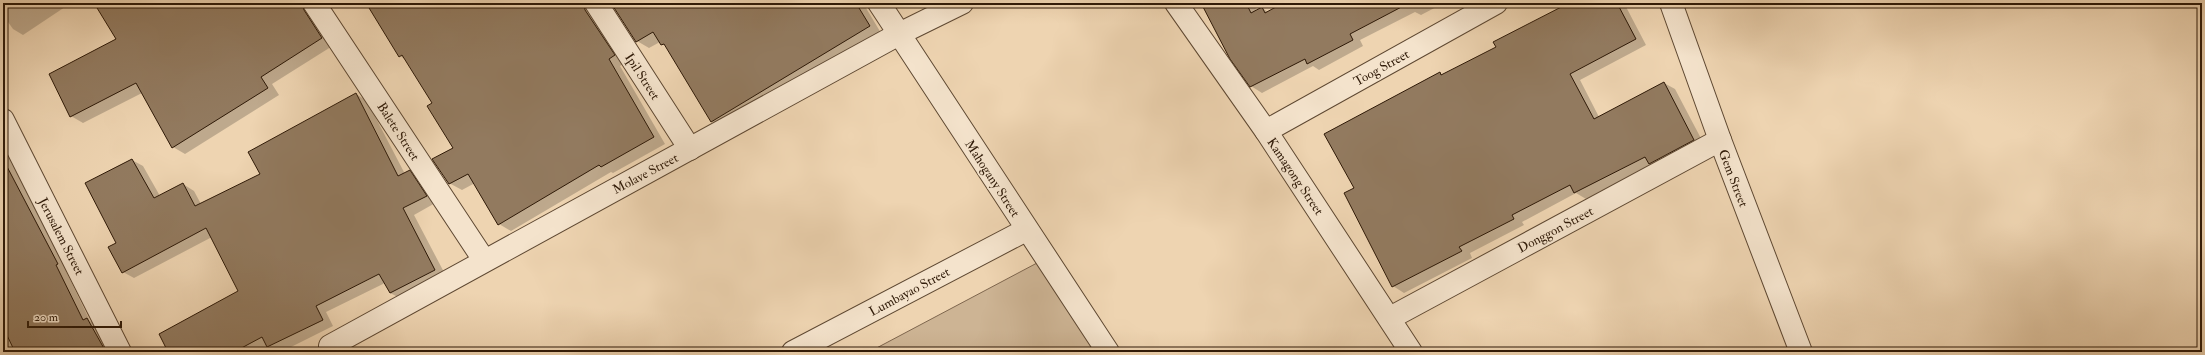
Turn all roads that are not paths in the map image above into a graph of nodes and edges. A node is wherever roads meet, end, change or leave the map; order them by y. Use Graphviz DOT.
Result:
graph roads {
  1 [pos="314,3"];
  2 [pos="596,3"];
  3 [pos="879,3"];
  4 [pos="962,3"];
  5 [pos="1176,3"];
  6 [pos="1496,3"];
  7 [pos="1671,3"];
  8 [pos="899,34"];
  9 [pos="3,120"];
  10 [pos="1266,131"];
  11 [pos="1720,140"];
  12 [pos="690,149"];
  13 [pos="1026,230"];
  14 [pos="484,260"];
  15 [pos="1390,318"];
  16 [pos="330,346"];
  17 [pos="120,352"];
  18 [pos="793,352"];
  19 [pos="1108,352"];
  20 [pos="1411,352"];
  21 [pos="1801,352"];
  1 -- 14 [label="street, Balete Street"];
  2 -- 12 [label="street, Ipil Street"];
  3 -- 8 [label="street, Mahogany Street"];
  4 -- 8 [label="street, Molave Street"];
  5 -- 10 [label="street, Kamagong Street"];
  6 -- 10 [label="street, Toog Street"];
  7 -- 11 [label="street, Gem Street"];
  8 -- 12 [label="street, Molave Street"];
  8 -- 13 [label="street, Mahogany Street"];
  9 -- 17 [label="street, Jerusalem Street"];
  10 -- 15 [label="street, Kamagong Street"];
  11 -- 15 [label="street, Donggon Street"];
  11 -- 21 [label="street, Gem Street"];
  12 -- 14 [label="street, Molave Street"];
  13 -- 18 [label="street, Lumbayao Street"];
  13 -- 19 [label="street, Mahogany Street"];
  14 -- 16 [label="street, Molave Street"];
  15 -- 20 [label="street, Kamagong Street"];
}
